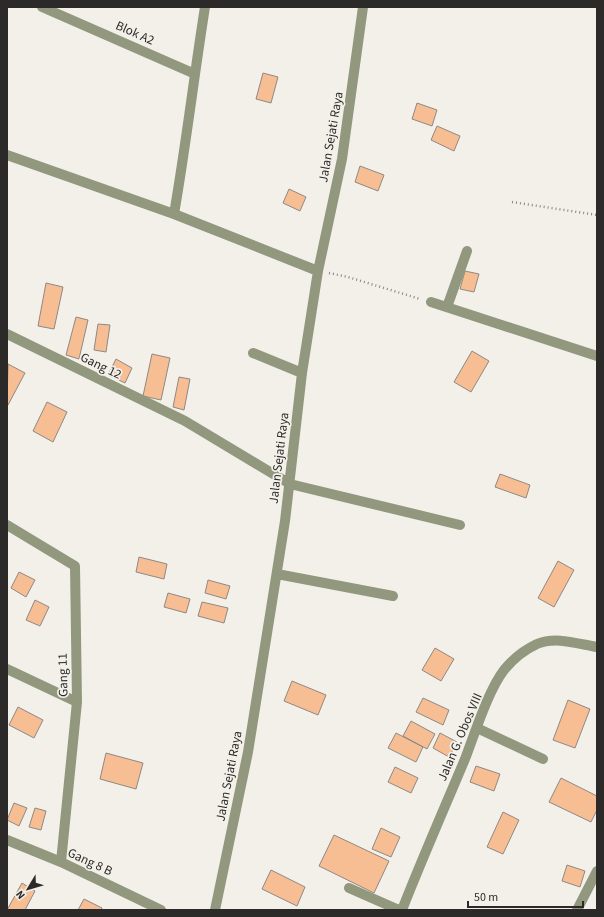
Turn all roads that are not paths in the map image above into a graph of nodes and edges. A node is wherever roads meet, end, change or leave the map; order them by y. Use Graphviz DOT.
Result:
graph roads {
  1 [pos="42,7"];
  2 [pos="205,7"];
  3 [pos="363,7"];
  4 [pos="195,74"];
  5 [pos="7,155"];
  6 [pos="174,214"];
  7 [pos="467,251"];
  8 [pos="318,271"];
  9 [pos="431,302"];
  10 [pos="447,307"];
  11 [pos="7,334"];
  12 [pos="253,353"];
  13 [pos="597,356"];
  14 [pos="302,373"];
  15 [pos="290,484"];
  16 [pos="7,525"];
  17 [pos="460,525"];
  18 [pos="277,574"];
  19 [pos="393,596"];
  20 [pos="597,647"];
  21 [pos="7,669"];
  22 [pos="77,702"];
  23 [pos="477,728"];
  24 [pos="543,759"];
  25 [pos="7,840"];
  26 [pos="61,862"];
  27 [pos="597,871"];
  28 [pos="349,888"];
  29 [pos="161,910"];
  30 [pos="215,910"];
  31 [pos="400,910"];
  32 [pos="577,910"];
  1 -- 4 [label="street, Blok A2"];
  2 -- 4 [label="street"];
  3 -- 8 [label="street, Jalan Sejati Raya"];
  4 -- 6 [label="street"];
  5 -- 6 [label="street"];
  6 -- 8 [label="street"];
  7 -- 10 [label="street"];
  8 -- 14 [label="street, Jalan Sejati Raya"];
  9 -- 10 [label="street"];
  10 -- 13 [label="street"];
  11 -- 15 [label="street, Gang 12"];
  12 -- 14 [label="street"];
  14 -- 15 [label="street, Jalan Sejati Raya"];
  15 -- 17 [label="street, Gang 12"];
  15 -- 18 [label="street, Jalan Sejati Raya"];
  16 -- 22 [label="street, Gang 11"];
  18 -- 19 [label="street"];
  18 -- 30 [label="street, Jalan Sejati Raya"];
  20 -- 23 [label="street, Jalan G. Obos VIII"];
  21 -- 22 [label="street"];
  22 -- 26 [label="street, Gang 11"];
  23 -- 24 [label="street"];
  23 -- 31 [label="street, Jalan G. Obos VIII"];
  25 -- 26 [label="street, Gang 8 B"];
  26 -- 29 [label="street, Gang 8 B"];
  27 -- 32 [label="street"];
  28 -- 31 [label="street"];
}
